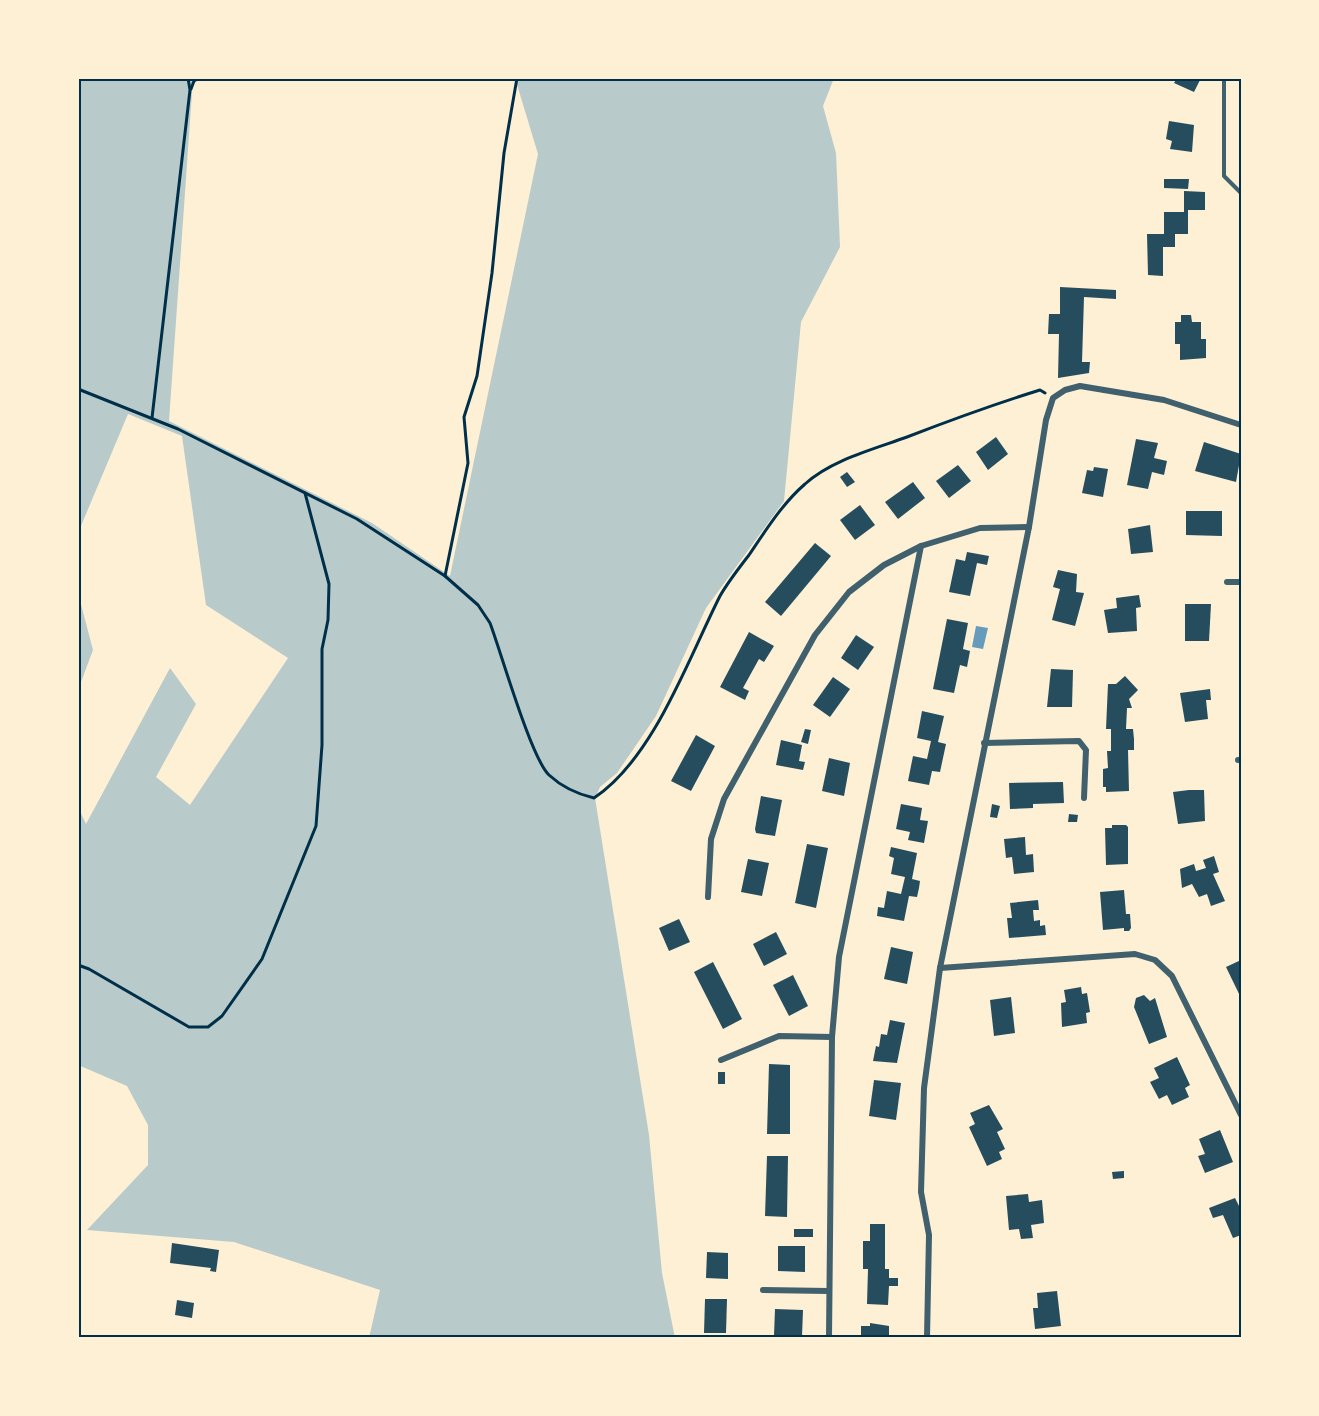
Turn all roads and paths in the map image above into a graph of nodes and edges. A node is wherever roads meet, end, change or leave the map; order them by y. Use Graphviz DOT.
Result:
graph roads {
  1 [pos="188,78"];
  2 [pos="199,78"];
  3 [pos="517,78"];
  4 [pos="1224,78"];
  5 [pos="190,90"];
  6 [pos="1241,193"];
  7 [pos="78,389"];
  8 [pos="1053,398"];
  9 [pos="152,418"];
  10 [pos="1241,425"];
  11 [pos="304,493"];
  12 [pos="1029,526"];
  13 [pos="921,546"];
  14 [pos="445,576"];
  15 [pos="1227,582"];
  16 [pos="1241,582"];
  17 [pos="984,743"];
  18 [pos="1084,798"];
  19 [pos="708,897"];
  20 [pos="78,965"];
  21 [pos="940,968"];
  22 [pos="832,1037"];
  23 [pos="721,1060"];
  24 [pos="1241,1115"];
  25 [pos="763,1290"];
  26 [pos="830,1292"];
  27 [pos="829,1338"];
  28 [pos="927,1338"];
  1 -- 5 [label="path"];
  2 -- 5 [label="path"];
  3 -- 14 [label="path"];
  4 -- 6 [label="lane"];
  5 -- 9 [label="path"];
  7 -- 9 [label="path"];
  8 -- 10 [label="street"];
  8 -- 12 [label="street"];
  8 -- 14 [label="path"];
  9 -- 11 [label="path"];
  11 -- 14 [label="path"];
  11 -- 20 [label="path"];
  12 -- 13 [label="street"];
  12 -- 17 [label="street"];
  13 -- 19 [label="street"];
  13 -- 22 [label="street"];
  15 -- 16 [label="street"];
  17 -- 18 [label="street"];
  17 -- 21 [label="street"];
  21 -- 24 [label="street"];
  21 -- 28 [label="street"];
  22 -- 23 [label="street"];
  22 -- 26 [label="street"];
  25 -- 26 [label="street"];
  26 -- 27 [label="street"];
}
